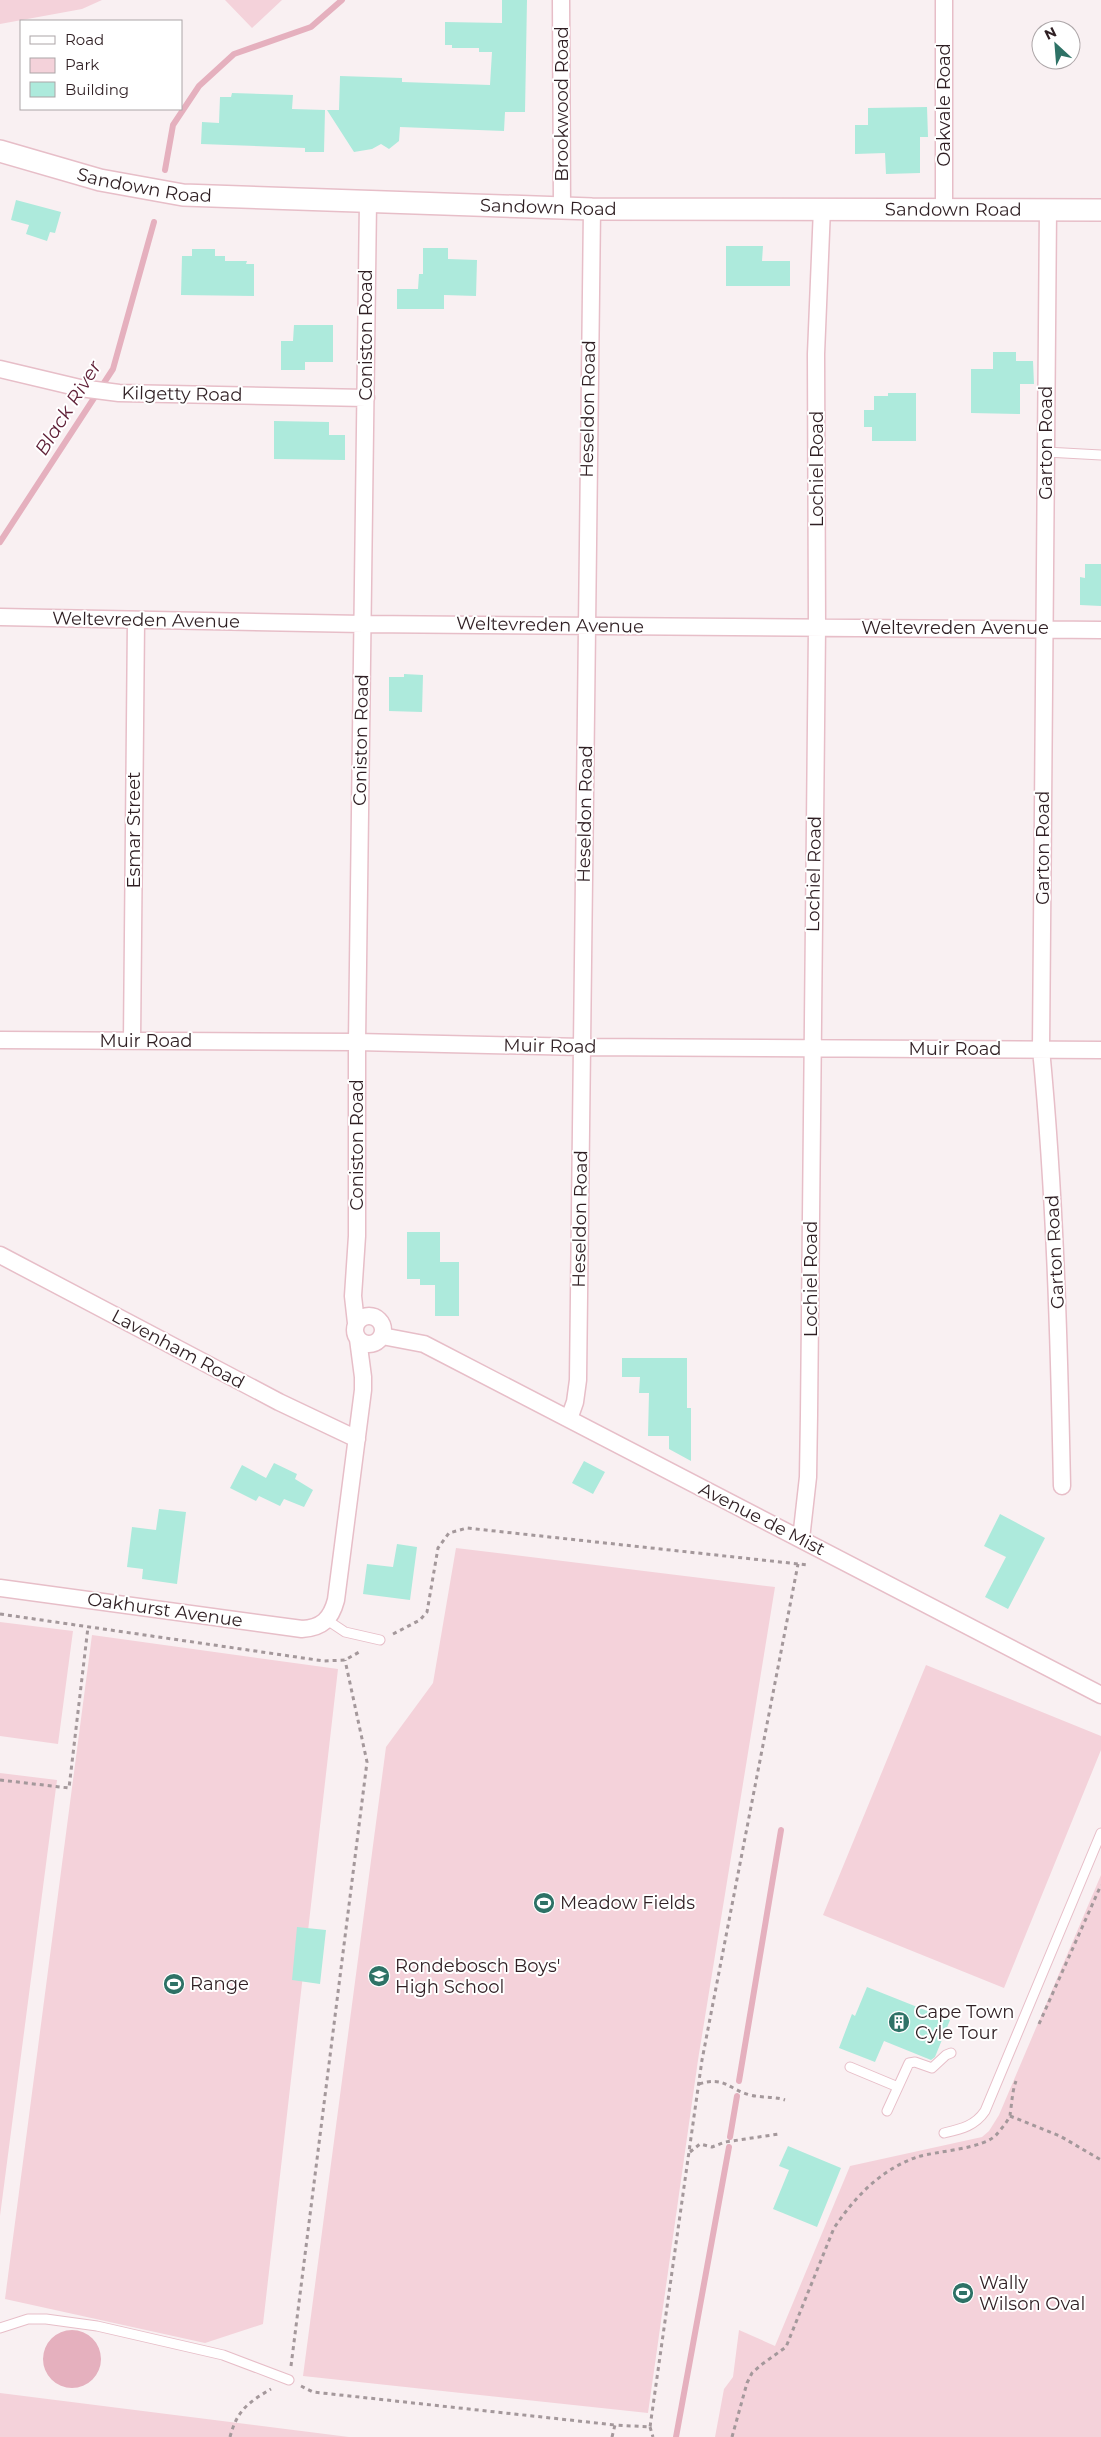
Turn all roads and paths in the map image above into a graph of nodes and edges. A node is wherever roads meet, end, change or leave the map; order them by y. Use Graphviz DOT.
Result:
graph roads {
  1 [pos="561,0"];
  2 [pos="944,0"];
  3 [pos="0,152"];
  4 [pos="368,201"];
  5 [pos="562,207"];
  6 [pos="822,208"];
  7 [pos="592,209"];
  8 [pos="1048,209"];
  9 [pos="944,210"];
  10 [pos="1101,210"];
  11 [pos="0,369"];
  12 [pos="366,398"];
  13 [pos="1046,452"];
  14 [pos="1101,454"];
  15 [pos="0,617"];
  16 [pos="136,620"];
  17 [pos="363,624"];
  18 [pos="586,625"];
  19 [pos="817,627"];
  20 [pos="1044,629"];
  21 [pos="1101,630"];
  22 [pos="0,1040"];
  23 [pos="132,1041"];
  24 [pos="357,1042"];
  25 [pos="582,1047"];
  26 [pos="812,1048"];
  27 [pos="1041,1049"];
  28 [pos="1101,1050"];
  29 [pos="0,1255"];
  30 [pos="370,1329"];
  31 [pos="568,1419"];
  32 [pos="357,1439"];
  33 [pos="1062,1486"];
  34 [pos="800,1539"];
  35 [pos="798,1564"];
  36 [pos="816,1566"];
  37 [pos="0,1588"];
  38 [pos="0,1614"];
  39 [pos="327,1620"];
  40 [pos="88,1627"];
  41 [pos="380,1640"];
  42 [pos="345,1660"];
  43 [pos="1101,1694"];
  44 [pos="0,1780"];
  45 [pos="1101,1833"];
  46 [pos="1101,1885"];
  47 [pos="1039,2025"];
  48 [pos="951,2053"];
  49 [pos="850,2067"];
  50 [pos="1017,2076"];
  51 [pos="699,2084"];
  52 [pos="898,2087"];
  53 [pos="785,2100"];
  54 [pos="888,2111"];
  55 [pos="1010,2116"];
  56 [pos="944,2133"];
  57 [pos="780,2134"];
  58 [pos="690,2152"];
  59 [pos="1101,2160"];
  60 [pos="299,2313"];
  61 [pos="0,2328"];
  62 [pos="289,2380"];
  63 [pos="615,2426"];
  64 [pos="650,2427"];
  65 [pos="612,2437"];
  66 [pos="653,2437"];
  67 [pos="732,2437"];
  1 -- 5 [label="street, Brookwood Road"];
  2 -- 9 [label="street, Oakvale Road"];
  3 -- 4 [label="street, Sandown Road"];
  4 -- 5 [label="street, Sandown Road"];
  4 -- 12 [label="street, Coniston Road"];
  5 -- 7 [label="street, Sandown Road"];
  6 -- 7 [label="street, Sandown Road"];
  6 -- 9 [label="street, Sandown Road"];
  6 -- 19 [label="street, Lochiel Road"];
  7 -- 18 [label="street, Heseldon Road"];
  8 -- 9 [label="street, Sandown Road"];
  8 -- 10 [label="street, Sandown Road"];
  8 -- 13 [label="street, Garton Road"];
  11 -- 12 [label="street, Kilgetty Road"];
  12 -- 17 [label="street, Coniston Road"];
  13 -- 14 [label="lane"];
  13 -- 20 [label="street, Garton Road"];
  15 -- 16 [label="street, Weltevreden Avenue"];
  16 -- 17 [label="street, Weltevreden Avenue"];
  16 -- 23 [label="street, Esmar Street"];
  17 -- 18 [label="street, Weltevreden Avenue"];
  17 -- 24 [label="street, Coniston Road"];
  18 -- 19 [label="street, Weltevreden Avenue"];
  18 -- 25 [label="street, Heseldon Road"];
  19 -- 20 [label="street, Weltevreden Avenue"];
  19 -- 26 [label="street, Lochiel Road"];
  20 -- 21 [label="street, Weltevreden Avenue"];
  20 -- 27 [label="street, Garton Road"];
  22 -- 23 [label="street, Muir Road"];
  23 -- 24 [label="street, Muir Road"];
  24 -- 25 [label="street, Muir Road"];
  24 -- 30 [label="street, Coniston Road"];
  25 -- 26 [label="street, Muir Road"];
  25 -- 31 [label="street, Heseldon Road"];
  26 -- 27 [label="street, Muir Road"];
  26 -- 34 [label="street, Lochiel Road"];
  27 -- 28 [label="street, Muir Road"];
  27 -- 33 [label="street, Garton Road"];
  29 -- 32 [label="street, Lavenham Road"];
  30 -- 31 [label="street, Avenue de Mist"];
  30 -- 32 [label="street, Coniston Road"];
  31 -- 34 [label="street, Avenue de Mist"];
  32 -- 39 [label="street, Coniston Road"];
  34 -- 43 [label="street, Avenue de Mist"];
  35 -- 36 [label="path"];
  35 -- 41 [label="path"];
  35 -- 51 [label="path"];
  37 -- 39 [label="street, Oakhurst Avenue"];
  38 -- 40 [label="path"];
  39 -- 41 [label="lane"];
  40 -- 42 [label="path"];
  40 -- 44 [label="path"];
  41 -- 42 [label="path"];
  42 -- 60 [label="path"];
  45 -- 56 [label="lane"];
  46 -- 47 [label="path"];
  48 -- 52 [label="lane"];
  49 -- 52 [label="lane"];
  50 -- 55 [label="path"];
  51 -- 53 [label="path"];
  51 -- 58 [label="path"];
  52 -- 54 [label="lane"];
  55 -- 59 [label="path"];
  55 -- 67 [label="path"];
  57 -- 58 [label="path"];
  58 -- 64 [label="path"];
  61 -- 62 [label="lane"];
  62 -- 63 [label="path"];
  63 -- 64 [label="path"];
  63 -- 65 [label="path"];
  64 -- 66 [label="path"];
}
